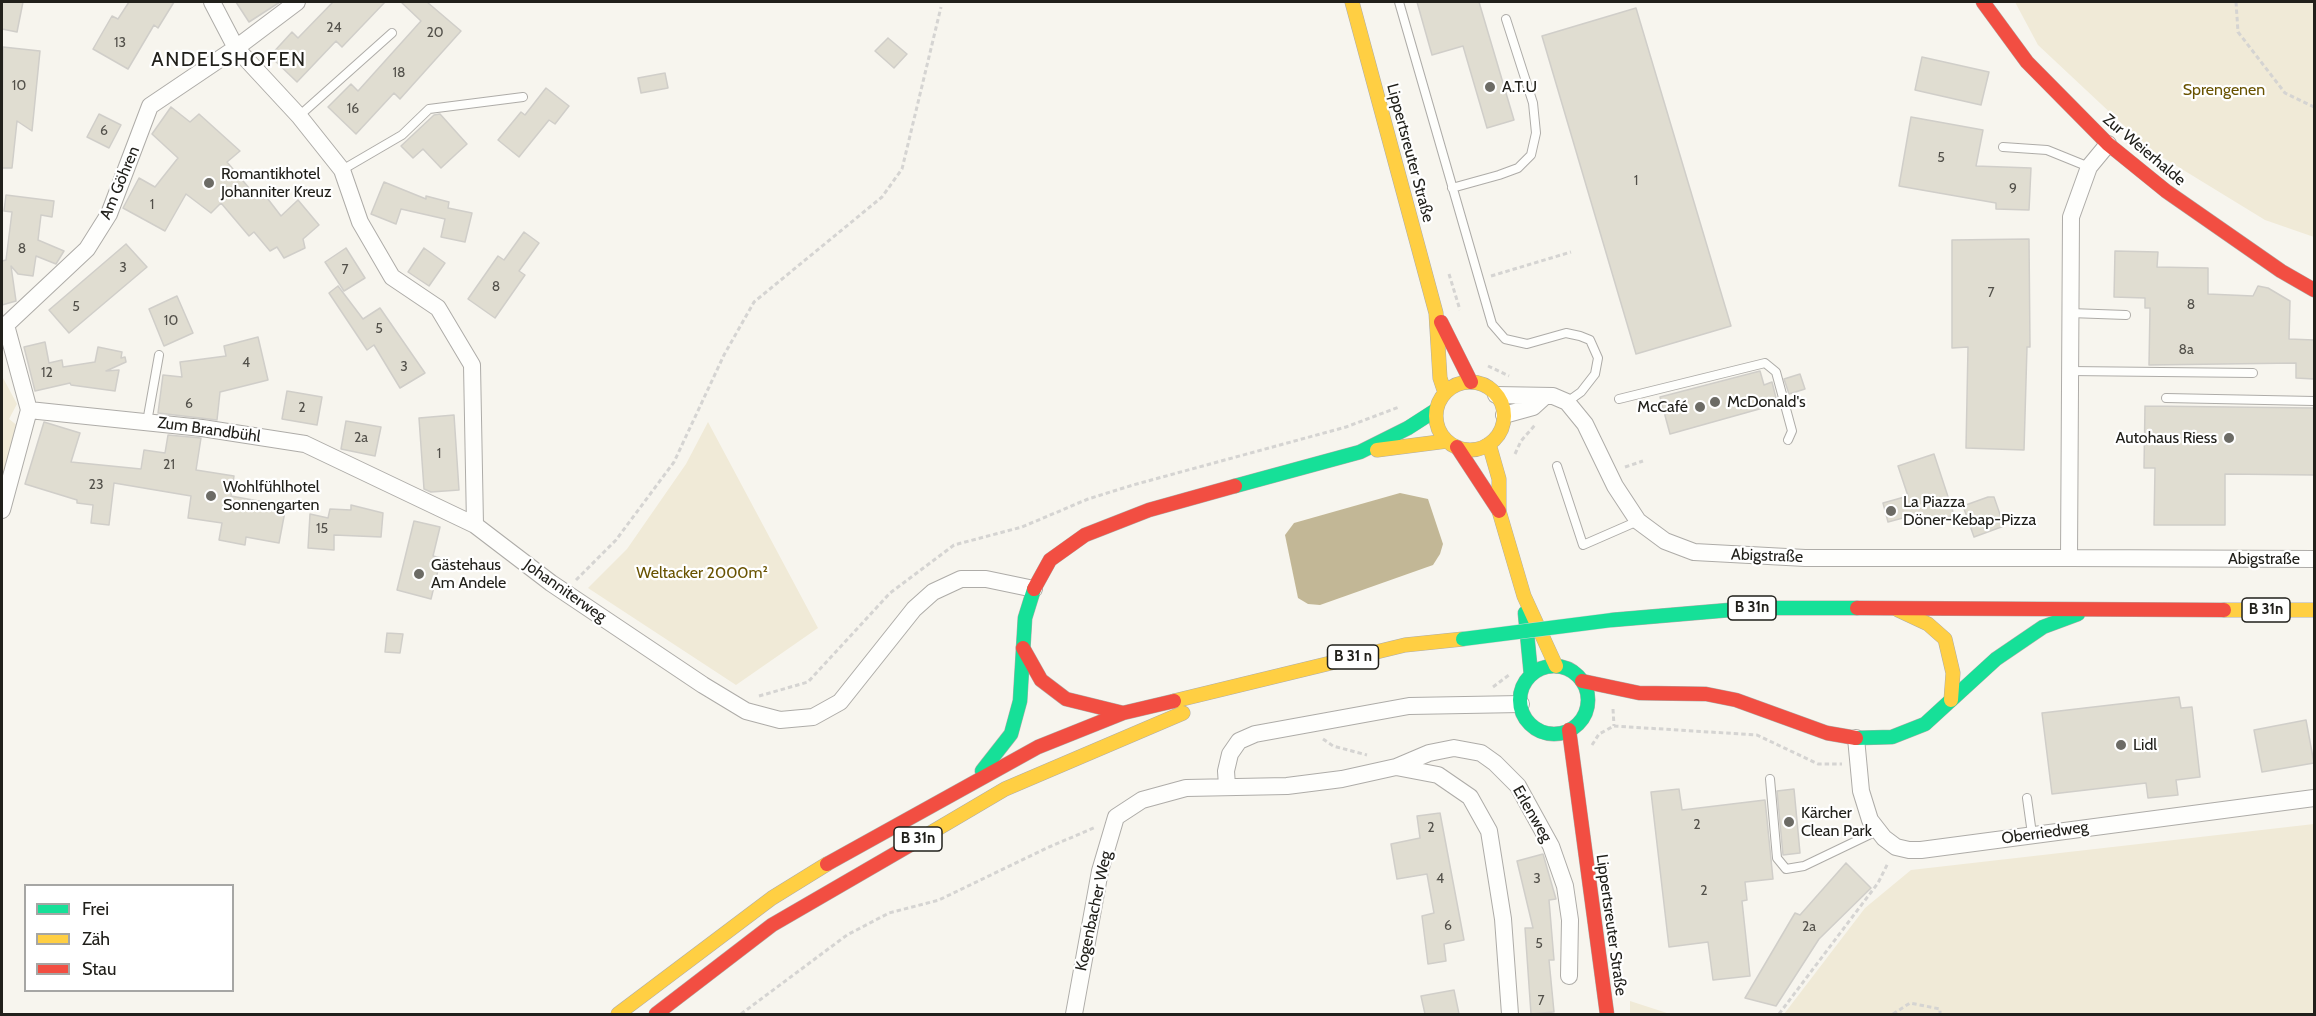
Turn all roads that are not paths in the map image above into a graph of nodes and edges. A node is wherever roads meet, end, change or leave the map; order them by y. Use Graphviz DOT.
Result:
graph roads {
  1 [pos="212,2"];
  2 [pos="297,2"];
  3 [pos="1352,2"];
  4 [pos="1399,2"];
  5 [pos="1983,2"];
  6 [pos="1506,19"];
  7 [pos="392,33"];
  8 [pos="236,48"];
  9 [pos="523,97"];
  10 [pos="298,116"];
  11 [pos="2108,144"];
  12 [pos="2003,147"];
  13 [pos="2089,167"];
  14 [pos="342,170"];
  15 [pos="1452,188"];
  16 [pos="2314,290"];
  17 [pos="1436,313"];
  18 [pos="2070,314"];
  19 [pos="2126,315"];
  20 [pos="4,323"];
  21 [pos="159,356"];
  22 [pos="2070,371"];
  23 [pos="2253,373"];
  24 [pos="1471,382"];
  25 [pos="1444,393"];
  26 [pos="1496,395"];
  27 [pos="1544,397"];
  28 [pos="2166,398"];
  29 [pos="1618,399"];
  30 [pos="2314,401"];
  31 [pos="1567,402"];
  32 [pos="29,410"];
  33 [pos="1436,410"];
  34 [pos="1503,415"];
  35 [pos="147,422"];
  36 [pos="1788,440"];
  37 [pos="1452,444"];
  38 [pos="1489,444"];
  39 [pos="1360,452"];
  40 [pos="1557,466"];
  41 [pos="2,510"];
  42 [pos="1499,511"];
  43 [pos="1638,520"];
  44 [pos="475,525"];
  45 [pos="2069,558"];
  46 [pos="2314,559"];
  47 [pos="1034,589"];
  48 [pos="1524,596"];
  49 [pos="1892,608"];
  50 [pos="2096,608"];
  51 [pos="2314,610"];
  52 [pos="1463,639"];
  53 [pos="1023,648"];
  54 [pos="1556,666"];
  55 [pos="1531,675"];
  56 [pos="1582,681"];
  57 [pos="1245,684"];
  58 [pos="1639,693"];
  59 [pos="1951,700"];
  60 [pos="1521,704"];
  61 [pos="1586,711"];
  62 [pos="1123,713"];
  63 [pos="1569,730"];
  64 [pos="1856,738"];
  65 [pos="1559,763"];
  66 [pos="1396,767"];
  67 [pos="976,778"];
  68 [pos="1770,779"];
  69 [pos="1227,786"];
  70 [pos="2027,798"];
  71 [pos="2314,798"];
  72 [pos="1877,831"];
  73 [pos="2032,834"];
  74 [pos="1582,840"];
  75 [pos="1569,976"];
  76 [pos="618,1014"];
  77 [pos="656,1014"];
  78 [pos="1074,1014"];
  79 [pos="1510,1014"];
  80 [pos="1607,1014"];
  1 -- 8 [label="street"];
  2 -- 8 [label="street"];
  3 -- 17 [label="main road, Lippertsreuter Straße"];
  4 -- 15 [label="lane"];
  5 -- 11 [label="main road, Zur Weierhalde"];
  6 -- 15 [label="lane"];
  7 -- 10 [label="lane"];
  8 -- 10 [label="street"];
  8 -- 20 [label="street, Am Göhren"];
  9 -- 14 [label="lane"];
  10 -- 14 [label="street"];
  11 -- 13 [label="street"];
  11 -- 16 [label="main road, Zur Weierhalde"];
  12 -- 13 [label="lane"];
  13 -- 18 [label="street"];
  14 -- 44 [label="street"];
  15 -- 31 [label="lane"];
  17 -- 24 [label="main road, Lippertsreuter Straße"];
  17 -- 25 [label="main road, Lippertsreuter Straße"];
  18 -- 19 [label="lane"];
  18 -- 22 [label="street"];
  20 -- 32 [label="street, Am Göhren"];
  21 -- 35 [label="lane"];
  22 -- 23 [label="lane"];
  22 -- 45 [label="street"];
  24 -- 25 [label="main road"];
  24 -- 26 [label="main road"];
  25 -- 33 [label="main road"];
  26 -- 27 [label="street"];
  26 -- 34 [label="main road"];
  27 -- 31 [label="street"];
  27 -- 34 [label="street"];
  28 -- 30 [label="lane"];
  29 -- 36 [label="lane"];
  31 -- 43 [label="street, Abigstraße"];
  32 -- 35 [label="street, Zum Brandbühl"];
  32 -- 41 [label="street"];
  33 -- 37 [label="main road"];
  33 -- 39 [label="main road"];
  34 -- 38 [label="main road"];
  35 -- 44 [label="street, Zum Brandbühl"];
  37 -- 38 [label="main road"];
  37 -- 39 [label="main road"];
  37 -- 42 [label="main road"];
  38 -- 42 [label="main road"];
  39 -- 47 [label="main road"];
  40 -- 43 [label="lane"];
  42 -- 48 [label="main road"];
  43 -- 45 [label="street, Abigstraße"];
  44 -- 47 [label="street, Johanniterweg"];
  45 -- 46 [label="street, Abigstraße"];
  47 -- 53 [label="main road"];
  48 -- 54 [label="main road"];
  48 -- 55 [label="main road"];
  49 -- 50 [label="main road, B 31n"];
  49 -- 52 [label="main road, B 31n, bridge"];
  49 -- 59 [label="main road, B 31n"];
  50 -- 51 [label="main road, B 31n"];
  50 -- 59 [label="main road, B 31n"];
  52 -- 57 [label="main road, B 31 n"];
  53 -- 62 [label="main road, B 31n"];
  53 -- 67 [label="main road, B 31n"];
  54 -- 55 [label="main road"];
  54 -- 56 [label="main road"];
  55 -- 60 [label="main road"];
  56 -- 58 [label="main road, B 31n"];
  56 -- 61 [label="main road"];
  57 -- 62 [label="main road, B 31n"];
  57 -- 77 [label="main road, B 31n"];
  58 -- 61 [label="main road, B 31n"];
  58 -- 64 [label="main road, B 31n"];
  59 -- 64 [label="main road, B 31n"];
  60 -- 63 [label="main road"];
  60 -- 69 [label="street"];
  61 -- 63 [label="main road"];
  62 -- 67 [label="main road, B 31n"];
  63 -- 74 [label="main road, Lippertsreuter Straße"];
  64 -- 72 [label="street"];
  65 -- 74 [label="main road, Lippertsreuter Straße"];
  66 -- 69 [label="street, Erlenweg"];
  66 -- 75 [label="street, Erlenweg"];
  66 -- 79 [label="street, Erlenweg"];
  67 -- 76 [label="main road, B 31n"];
  68 -- 72 [label="lane"];
  69 -- 78 [label="street, Kogenbacher Weg"];
  70 -- 73 [label="lane"];
  71 -- 73 [label="street, Oberriedweg"];
  72 -- 73 [label="street, Oberriedweg"];
  74 -- 80 [label="main road, Lippertsreuter Straße"];
}
